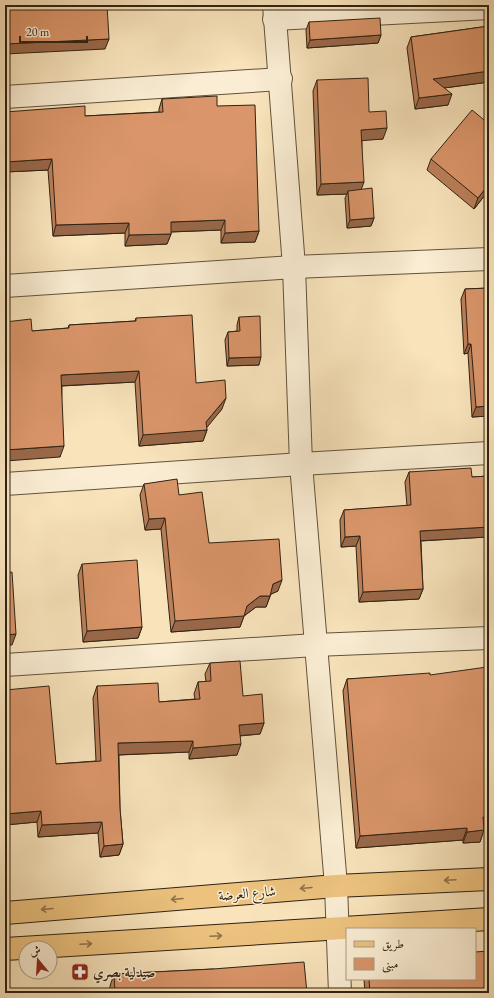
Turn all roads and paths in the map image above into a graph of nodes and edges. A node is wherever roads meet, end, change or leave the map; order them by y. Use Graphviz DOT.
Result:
graph roads {
  1 [pos="489,8"];
  2 [pos="274,12"];
  3 [pos="280,79"];
  4 [pos="5,97"];
  5 [pos="489,259"];
  6 [pos="294,267"];
  7 [pos="5,286"];
  8 [pos="489,453"];
  9 [pos="301,464"];
  10 [pos="5,484"];
  11 [pos="489,638"];
  12 [pos="315,645"];
  13 [pos="5,665"];
  14 [pos="489,879"];
  15 [pos="336,886"];
  16 [pos="5,913"];
  17 [pos="489,919"];
  18 [pos="346,928"];
  19 [pos="353,928"];
  20 [pos="338,929"];
  21 [pos="5,949"];
  22 [pos="340,993"];
  1 -- 2 [label="street"];
  2 -- 3 [label="street"];
  3 -- 4 [label="street"];
  3 -- 6 [label="street"];
  5 -- 6 [label="street"];
  6 -- 7 [label="street"];
  6 -- 9 [label="street"];
  8 -- 9 [label="street"];
  9 -- 10 [label="street"];
  9 -- 12 [label="street"];
  11 -- 12 [label="street"];
  12 -- 13 [label="street"];
  12 -- 15 [label="street"];
  14 -- 15 [label="main road, شارع العرضة, one-way"];
  15 -- 16 [label="main road, شارع العرضة, one-way"];
  15 -- 20 [label="street"];
  17 -- 19 [label="main road"];
  18 -- 20 [label="main road"];
  21 -- 20 [label="main road, one-way"];
  20 -- 22 [label="street"];
}
